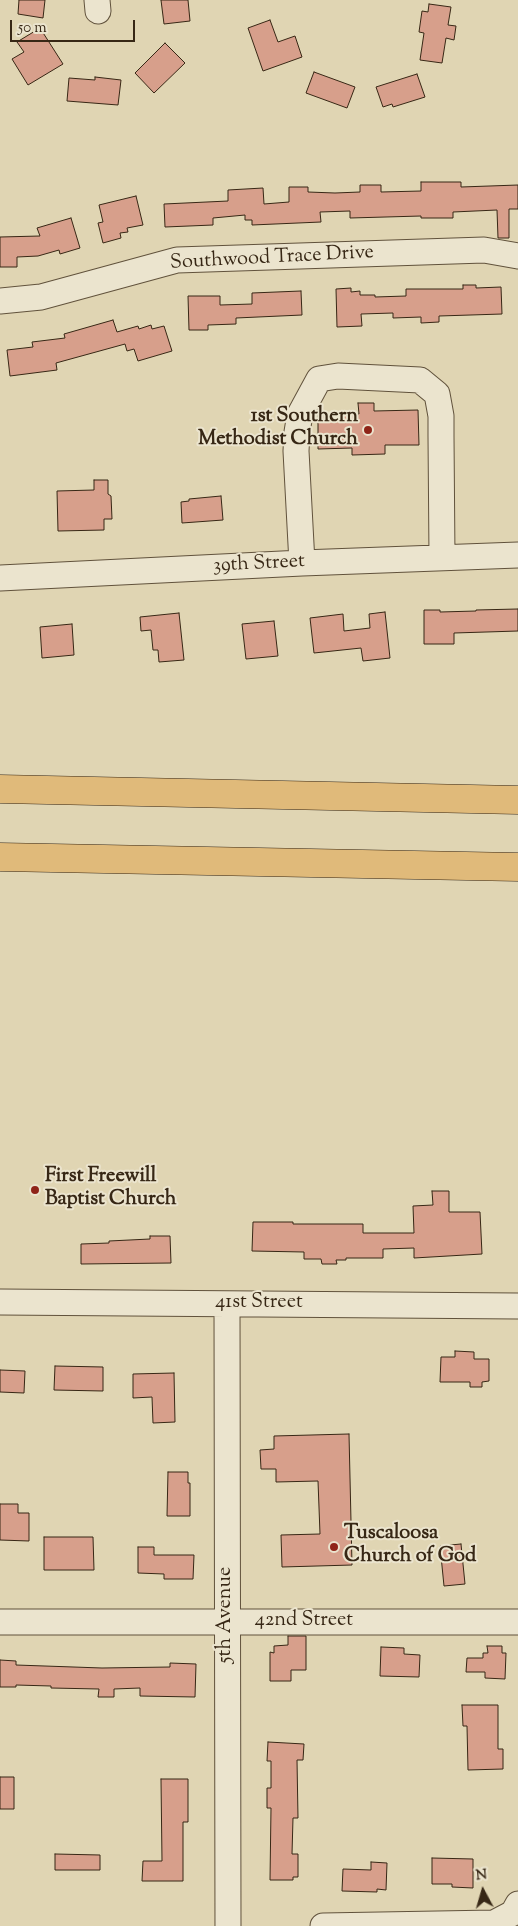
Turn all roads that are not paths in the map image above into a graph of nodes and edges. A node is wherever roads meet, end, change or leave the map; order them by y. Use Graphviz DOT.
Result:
graph roads {
  1 [pos="518,256"];
  2 [pos="0,301"];
  3 [pos="518,555"];
  4 [pos="442,558"];
  5 [pos="302,563"];
  6 [pos="0,578"];
  7 [pos="0,789"];
  8 [pos="518,800"];
  9 [pos="0,858"];
  10 [pos="518,867"];
  11 [pos="0,1302"];
  12 [pos="227,1304"];
  13 [pos="518,1306"];
  14 [pos="0,1622"];
  15 [pos="227,1622"];
  16 [pos="518,1622"];
  17 [pos="516,1909"];
  18 [pos="228,1926"];
  19 [pos="323,1926"];
  1 -- 2 [label="street, Southwood Trace Drive"];
  3 -- 4 [label="street, 39th Street"];
  4 -- 5 [label="street, 39th Street"];
  4 -- 5 [label="street"];
  5 -- 6 [label="street, 39th Street"];
  7 -- 8 [label="highway"];
  9 -- 10 [label="highway"];
  11 -- 12 [label="street, 41st Street"];
  12 -- 13 [label="street, 41st Street"];
  12 -- 15 [label="street, 5th Avenue"];
  14 -- 15 [label="street, 42nd Street"];
  15 -- 16 [label="street, 42nd Street"];
  15 -- 18 [label="street, 5th Avenue"];
  17 -- 19 [label="street"];
}
